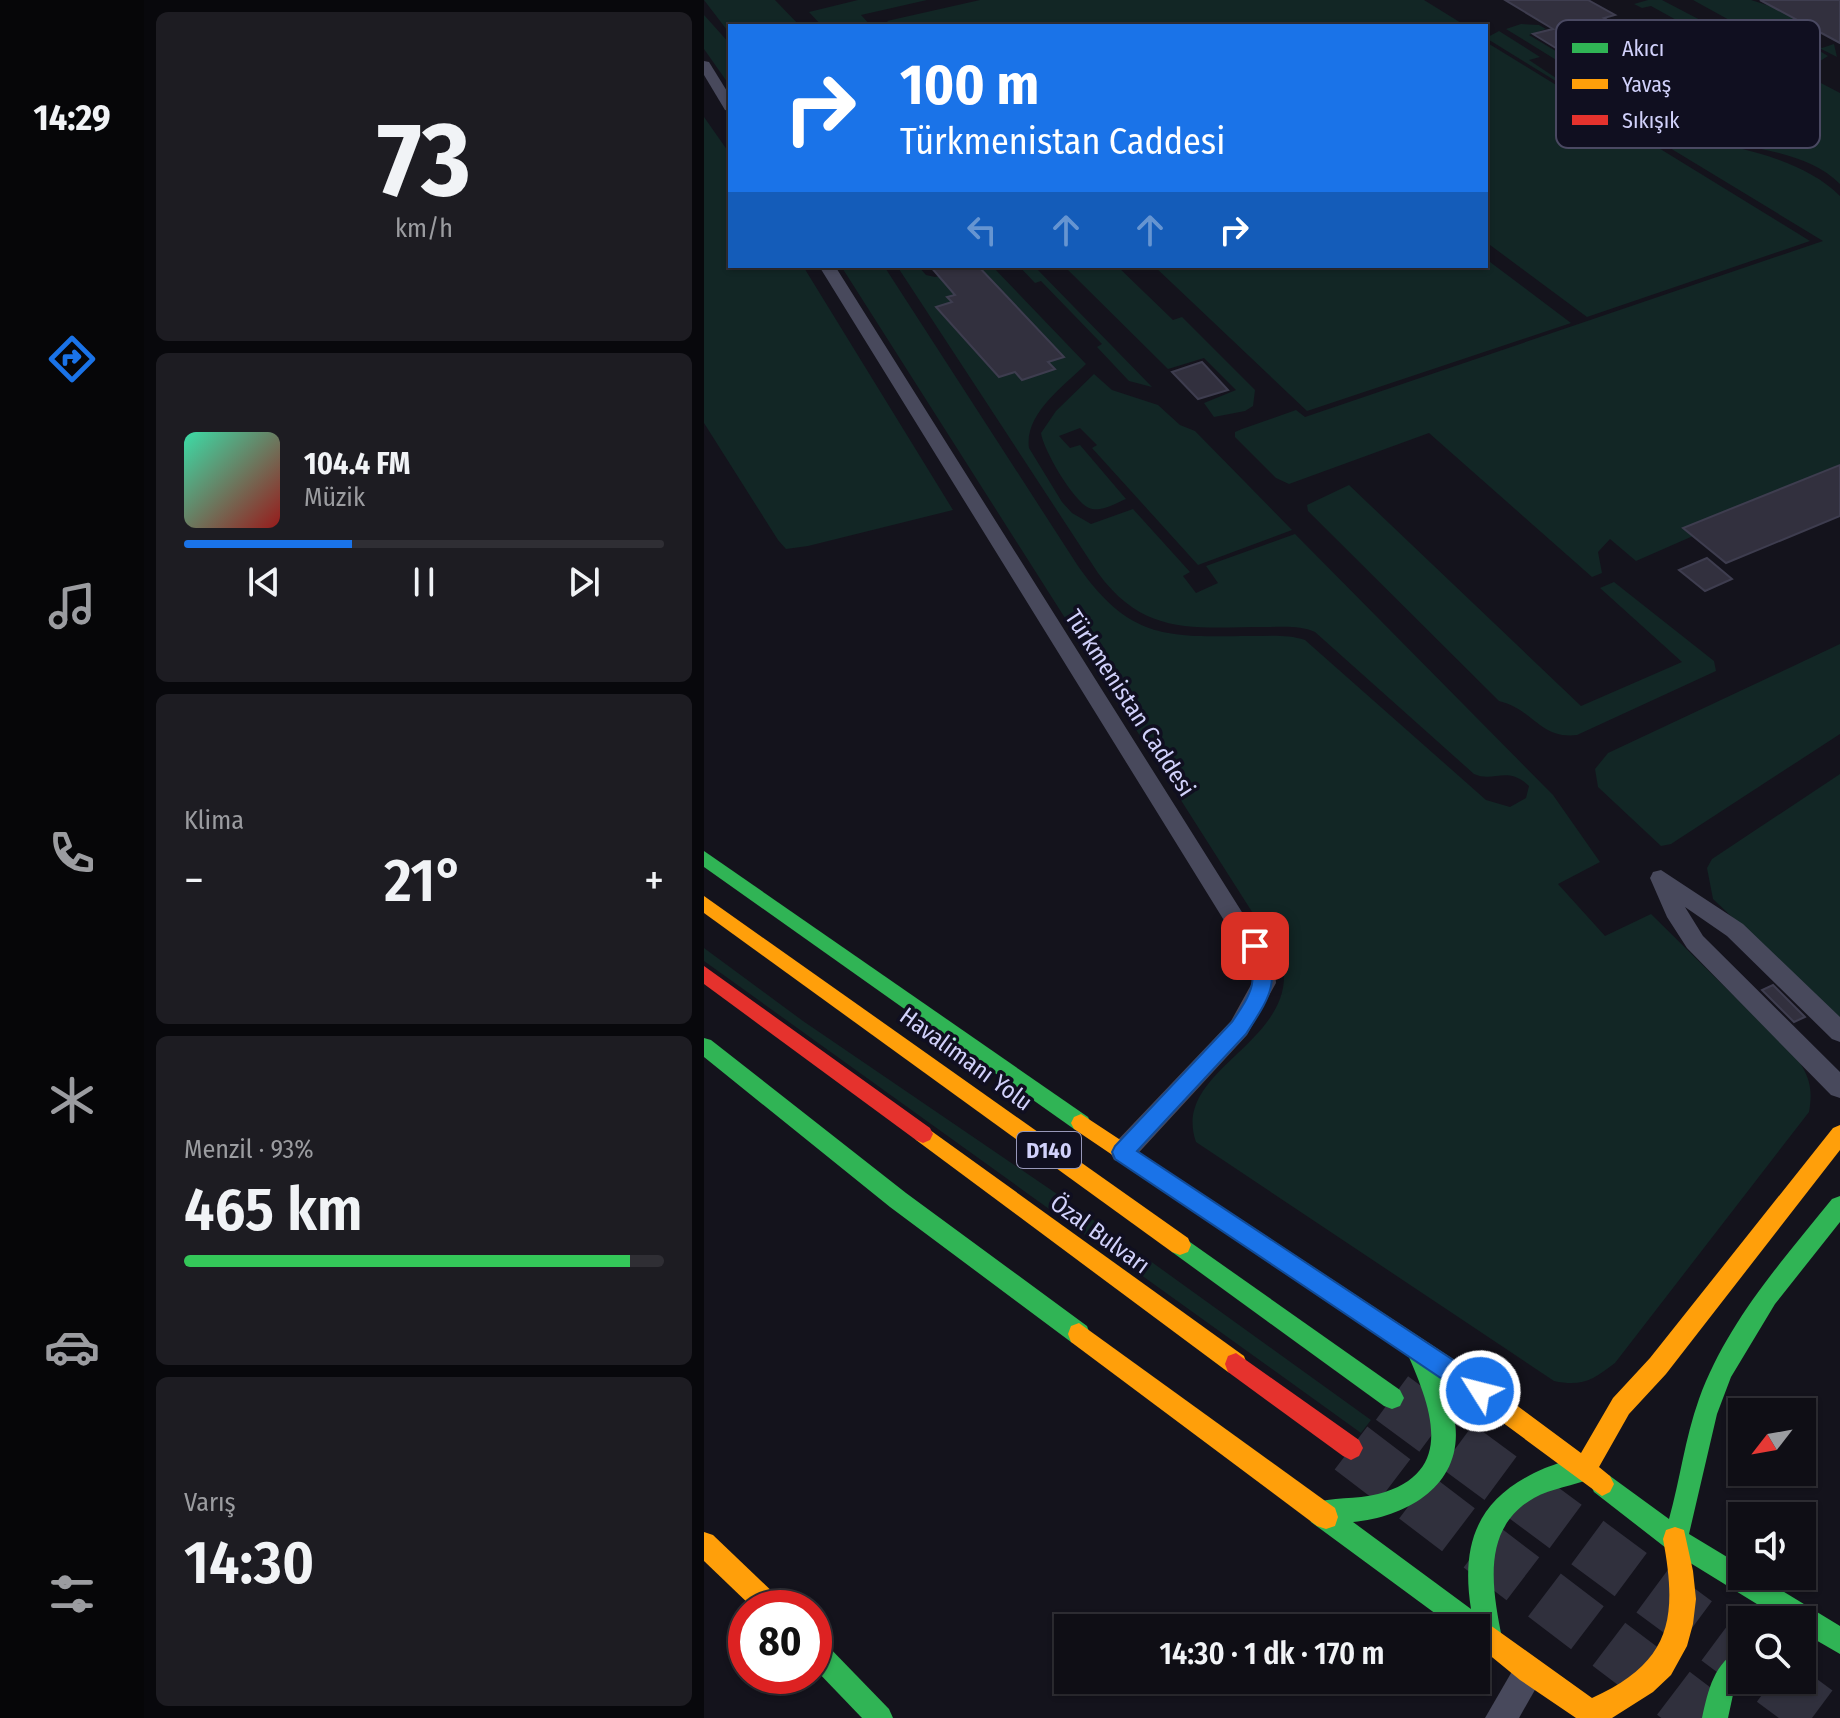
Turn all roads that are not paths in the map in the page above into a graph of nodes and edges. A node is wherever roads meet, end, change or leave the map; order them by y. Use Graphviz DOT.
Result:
graph roads {
  1 [pos="704,65"];
  2 [pos="728,104"];
  3 [pos="828,268"];
  4 [pos="704,858"];
  5 [pos="704,903"];
  6 [pos="704,974"];
  7 [pos="1840,1032"];
  8 [pos="704,1046"];
  9 [pos="1840,1088"];
  10 [pos="1840,1134"];
  11 [pos="1123,1152"];
  12 [pos="1840,1206"];
  13 [pos="1415,1346"];
  14 [pos="1392,1398"];
  15 [pos="1351,1448"];
  16 [pos="1585,1469"];
  17 [pos="1320,1513"];
  18 [pos="1675,1539"];
  19 [pos="704,1544"];
  20 [pos="752,1590"];
  21 [pos="1457,1614"];
  22 [pos="1479,1614"];
  23 [pos="1490,1639"];
  24 [pos="1816,1644"];
  25 [pos="1840,1644"];
  26 [pos="832,1669"];
  27 [pos="1529,1671"];
  28 [pos="1728,1678"];
  29 [pos="1595,1715"];
  30 [pos="880,1718"];
  31 [pos="1501,1718"];
  32 [pos="1715,1718"];
  1 -- 2 [label="street"];
  3 -- 11 [label="street, Türkmenistan Caddesi"];
  4 -- 11 [label="main road"];
  5 -- 14 [label="main road, Havalimanı Yolu / D140"];
  6 -- 15 [label="main road, Özal Bulvarı / D140"];
  7 -- 9 [label="street"];
  8 -- 17 [label="main road"];
  10 -- 16 [label="main road"];
  11 -- 13 [label="main road"];
  12 -- 18 [label="main road"];
  13 -- 16 [label="main road"];
  13 -- 17 [label="main road"];
  16 -- 18 [label="main road"];
  16 -- 22 [label="main road"];
  17 -- 21 [label="main road"];
  18 -- 25 [label="main road"];
  18 -- 29 [label="main road"];
  19 -- 20 [label="main road"];
  23 -- 27 [label="main road"];
  24 -- 25 [label="main road"];
  26 -- 30 [label="main road"];
  27 -- 29 [label="main road"];
  27 -- 31 [label="street"];
  28 -- 32 [label="main road"];
}
